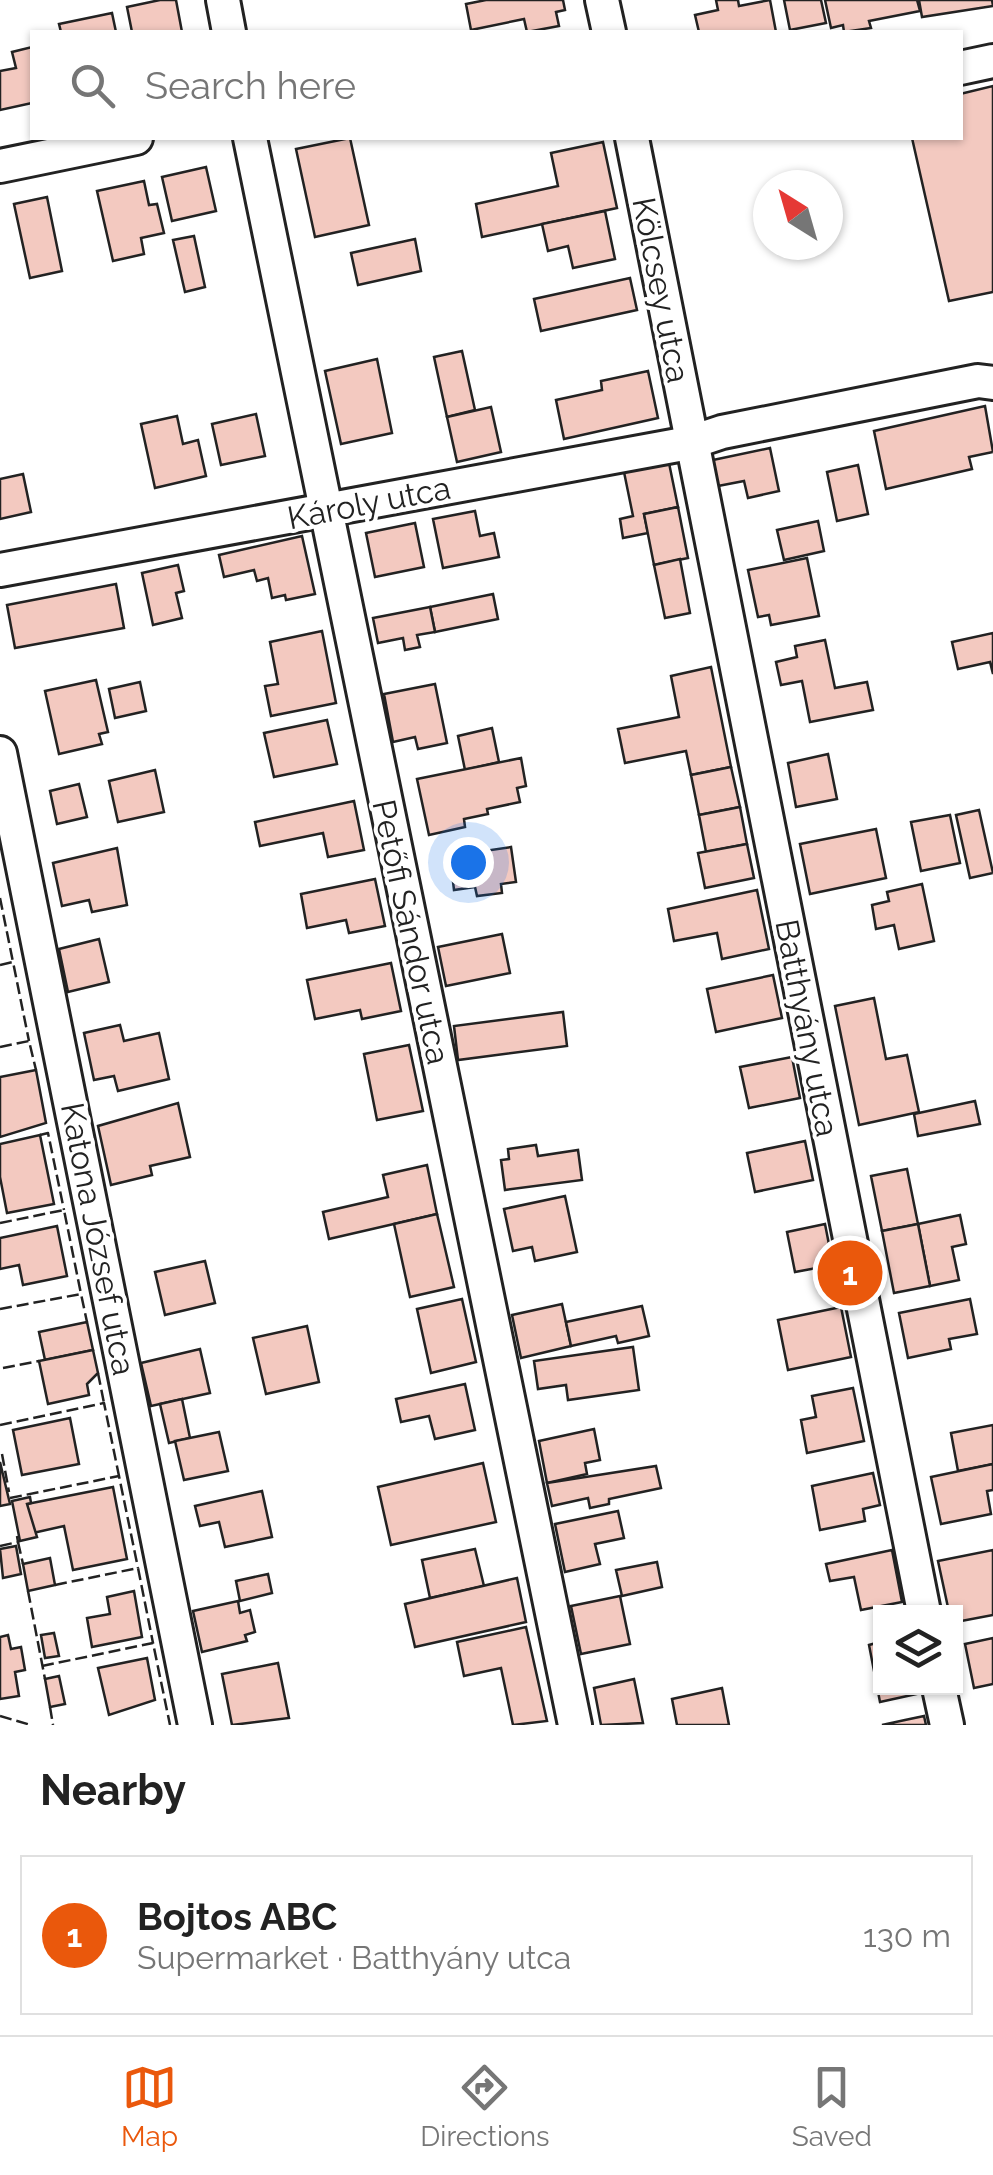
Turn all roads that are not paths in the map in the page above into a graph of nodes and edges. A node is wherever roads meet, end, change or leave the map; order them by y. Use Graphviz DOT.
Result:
graph roads {
  1 [pos="223,0"];
  2 [pos="602,0"];
  3 [pos="229,30"];
  4 [pos="609,30"];
  5 [pos="993,61"];
  6 [pos="963,67"];
  7 [pos="126,140"];
  8 [pos="250,140"];
  9 [pos="632,140"];
  10 [pos="0,166"];
  11 [pos="993,385"];
  12 [pos="689,443"];
  13 [pos="324,511"];
  14 [pos="0,570"];
  15 [pos="0,753"];
  16 [pos="923,1605"];
  17 [pos="941,1695"];
  18 [pos="195,1725"];
  19 [pos="575,1725"];
  20 [pos="947,1725"];
  1 -- 3 [label="street"];
  2 -- 4 [label="street"];
  5 -- 6 [label="street"];
  7 -- 10 [label="street"];
  8 -- 13 [label="street, Petőfi Sándor utca"];
  9 -- 12 [label="street, Kölcsey utca"];
  11 -- 12 [label="street, Károly utca"];
  12 -- 13 [label="street, Károly utca"];
  12 -- 16 [label="street, Batthyány utca"];
  13 -- 14 [label="street, Károly utca"];
  13 -- 19 [label="street, Petőfi Sándor utca"];
  15 -- 18 [label="street, Katona József utca"];
  17 -- 20 [label="street"];
}
